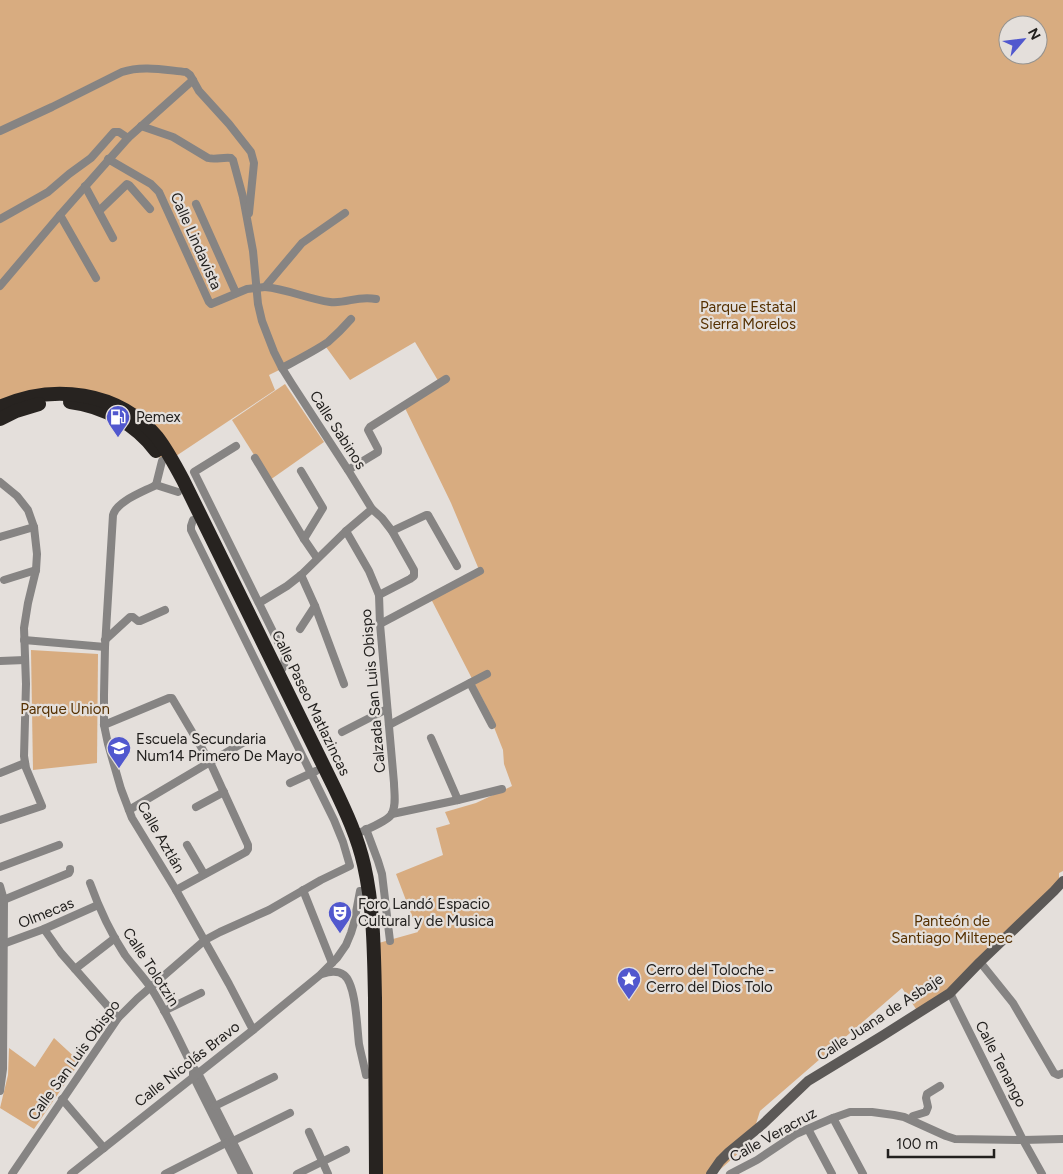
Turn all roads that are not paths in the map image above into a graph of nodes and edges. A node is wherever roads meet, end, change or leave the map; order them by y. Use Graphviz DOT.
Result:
graph roads {
  1 [pos="193,80"];
  2 [pos="140,126"];
  3 [pos="0,131"];
  4 [pos="128,138"];
  5 [pos="108,160"];
  6 [pos="85,186"];
  7 [pos="196,204"];
  8 [pos="150,209"];
  9 [pos="99,211"];
  10 [pos="345,213"];
  11 [pos="60,215"];
  12 [pos="0,219"];
  13 [pos="248,223"];
  14 [pos="113,238"];
  15 [pos="96,278"];
  16 [pos="0,286"];
  17 [pos="256,287"];
  18 [pos="265,287"];
  19 [pos="236,294"];
  20 [pos="376,299"];
  21 [pos="351,319"];
  22 [pos="282,368"];
  23 [pos="446,379"];
  24 [pos="0,407"];
  25 [pos="0,419"];
  26 [pos="236,446"];
  27 [pos="255,458"];
  28 [pos="162,461"];
  29 [pos="348,470"];
  30 [pos="301,471"];
  31 [pos="0,482"];
  32 [pos="156,485"];
  33 [pos="178,492"];
  34 [pos="372,509"];
  35 [pos="193,520"];
  36 [pos="34,527"];
  37 [pos="346,531"];
  38 [pos="392,531"];
  39 [pos="0,537"];
  40 [pos="304,539"];
  41 [pos="233,550"];
  42 [pos="317,558"];
  43 [pos="225,566"];
  44 [pos="457,566"];
  45 [pos="36,570"];
  46 [pos="480,571"];
  47 [pos="300,575"];
  48 [pos="4,580"];
  49 [pos="379,595"];
  50 [pos="259,603"];
  51 [pos="315,606"];
  52 [pos="165,610"];
  53 [pos="380,624"];
  54 [pos="300,629"];
  55 [pos="24,640"];
  56 [pos="105,644"];
  57 [pos="25,660"];
  58 [pos="0,661"];
  59 [pos="279,674"];
  60 [pos="487,674"];
  61 [pos="470,683"];
  62 [pos="344,684"];
  63 [pos="387,709"];
  64 [pos="104,725"];
  65 [pos="389,725"];
  66 [pos="492,725"];
  67 [pos="342,732"];
  68 [pos="306,738"];
  69 [pos="431,738"];
  70 [pos="246,741"];
  71 [pos="210,762"];
  72 [pos="24,763"];
  73 [pos="0,772"];
  74 [pos="314,772"];
  75 [pos="290,783"];
  76 [pos="502,789"];
  77 [pos="224,792"];
  78 [pos="458,800"];
  79 [pos="196,807"];
  80 [pos="129,810"];
  81 [pos="392,814"];
  82 [pos="0,820"];
  83 [pos="360,832"];
  84 [pos="59,845"];
  85 [pos="187,845"];
  86 [pos="0,867"];
  87 [pos="70,869"];
  88 [pos="204,874"];
  89 [pos="1063,881"];
  90 [pos="90,882"];
  91 [pos="0,886"];
  92 [pos="176,890"];
  93 [pos="303,890"];
  94 [pos="360,892"];
  95 [pos="2,901"];
  96 [pos="98,905"];
  97 [pos="44,929"];
  98 [pos="115,938"];
  99 [pos="205,940"];
  100 [pos="390,941"];
  101 [pos="3,944"];
  102 [pos="980,962"];
  103 [pos="332,963"];
  104 [pos="75,970"];
  105 [pos="320,975"];
  106 [pos="151,987"];
  107 [pos="201,993"];
  108 [pos="950,993"];
  109 [pos="164,1011"];
  110 [pos="118,1018"];
  111 [pos="253,1030"];
  112 [pos="1063,1073"];
  113 [pos="196,1074"];
  114 [pos="366,1075"];
  115 [pos="274,1077"];
  116 [pos="940,1086"];
  117 [pos="0,1091"];
  118 [pos="62,1099"];
  119 [pos="215,1106"];
  120 [pos="290,1113"];
  121 [pos="913,1116"];
  122 [pos="833,1118"];
  123 [pos="808,1129"];
  124 [pos="309,1132"];
  125 [pos="1063,1139"];
  126 [pos="1023,1140"];
  127 [pos="229,1142"];
  128 [pos="104,1148"];
  129 [pos="346,1150"];
  130 [pos="372,1158"];
  131 [pos="322,1161"];
  132 [pos="1039,1173"];
  133 [pos="12,1174"];
  134 [pos="71,1174"];
  135 [pos="164,1174"];
  136 [pos="242,1174"];
  137 [pos="249,1174"];
  138 [pos="297,1174"];
  139 [pos="328,1174"];
  140 [pos="368,1174"];
  141 [pos="376,1174"];
  142 [pos="710,1174"];
  143 [pos="730,1174"];
  144 [pos="832,1174"];
  145 [pos="862,1174"];
  1 -- 2 [label="street"];
  1 -- 3 [label="street"];
  1 -- 13 [label="street"];
  2 -- 4 [label="street"];
  2 -- 13 [label="street"];
  4 -- 5 [label="street"];
  4 -- 12 [label="street"];
  5 -- 6 [label="street"];
  5 -- 19 [label="street, Calle Lindavista"];
  6 -- 9 [label="street"];
  6 -- 11 [label="street"];
  7 -- 19 [label="street"];
  8 -- 9 [label="street"];
  9 -- 14 [label="street"];
  10 -- 18 [label="street"];
  11 -- 15 [label="street"];
  11 -- 16 [label="street"];
  13 -- 17 [label="street, Calle Sabinos"];
  17 -- 18 [label="street"];
  17 -- 19 [label="street"];
  17 -- 22 [label="street, Calle Sabinos"];
  18 -- 20 [label="street"];
  21 -- 22 [label="street"];
  22 -- 29 [label="street, Calle Sabinos"];
  23 -- 29 [label="street"];
  24 -- 43 [label="highway, Calle Paseo Matlazincas"];
  25 -- 28 [label="highway, Calle Paseo Matlazincas"];
  26 -- 41 [label="street"];
  27 -- 40 [label="street"];
  28 -- 32 [label="street"];
  28 -- 33 [label="highway, Calle Paseo Matlazincas"];
  29 -- 34 [label="street, Calle Sabinos"];
  30 -- 40 [label="street"];
  31 -- 36 [label="street"];
  32 -- 33 [label="street"];
  32 -- 56 [label="street, Calle Aztlán"];
  33 -- 35 [label="highway, Calle Paseo Matlazincas"];
  34 -- 37 [label="street"];
  34 -- 38 [label="street, Calle Sabinos"];
  35 -- 68 [label="highway, Calle Paseo Matlazincas"];
  35 -- 74 [label="street"];
  36 -- 39 [label="street"];
  36 -- 45 [label="street"];
  37 -- 42 [label="street"];
  37 -- 49 [label="street, Calzada San Luis Obispo"];
  38 -- 44 [label="street"];
  38 -- 49 [label="street, Calle Sabinos"];
  40 -- 42 [label="street"];
  41 -- 43 [label="street"];
  41 -- 50 [label="street"];
  42 -- 47 [label="street"];
  43 -- 59 [label="highway, Calle Paseo Matlazincas"];
  45 -- 48 [label="street"];
  45 -- 55 [label="street"];
  46 -- 53 [label="street"];
  47 -- 50 [label="street"];
  47 -- 51 [label="street"];
  49 -- 53 [label="street, Calzada San Luis Obispo"];
  50 -- 59 [label="street"];
  51 -- 54 [label="street"];
  51 -- 62 [label="street"];
  52 -- 56 [label="street"];
  53 -- 63 [label="street, Calzada San Luis Obispo"];
  55 -- 56 [label="street"];
  55 -- 57 [label="street"];
  56 -- 64 [label="street, Calle Aztlán"];
  57 -- 58 [label="street"];
  57 -- 72 [label="street"];
  59 -- 68 [label="highway, Calle Paseo Matlazincas"];
  60 -- 61 [label="street"];
  61 -- 65 [label="street"];
  61 -- 66 [label="street"];
  63 -- 65 [label="street, Calzada San Luis Obispo"];
  63 -- 67 [label="street"];
  64 -- 71 [label="street"];
  64 -- 80 [label="street, Calle Aztlán"];
  65 -- 81 [label="street, Calzada San Luis Obispo"];
  68 -- 74 [label="highway, Calle Paseo Matlazincas"];
  68 -- 83 [label="highway, Calle Paseo Matlazincas"];
  69 -- 78 [label="street"];
  70 -- 71 [label="street"];
  71 -- 77 [label="street"];
  71 -- 80 [label="street"];
  72 -- 73 [label="street"];
  72 -- 82 [label="street"];
  74 -- 75 [label="street"];
  74 -- 93 [label="street, Calle San Luis Obispo"];
  74 -- 94 [label="highway, Calle Paseo Matlazincas"];
  76 -- 78 [label="street"];
  77 -- 79 [label="street"];
  77 -- 88 [label="street"];
  78 -- 81 [label="street"];
  80 -- 92 [label="street, Calle Aztlán"];
  81 -- 83 [label="street"];
  83 -- 100 [label="street"];
  83 -- 130 [label="highway, Calle Paseo Matlazincas"];
  84 -- 86 [label="street"];
  85 -- 88 [label="street"];
  87 -- 95 [label="street"];
  88 -- 92 [label="street"];
  89 -- 102 [label="street, Calle Juana de Asbaje"];
  90 -- 96 [label="street, Calle Tolotzin"];
  91 -- 95 [label="street"];
  92 -- 99 [label="street, Calle Aztlán"];
  93 -- 99 [label="street, Calle San Luis Obispo"];
  93 -- 103 [label="street"];
  94 -- 103 [label="street, Calle Nicolás Bravo"];
  94 -- 114 [label="highway, Calle Paseo Matlazincas"];
  95 -- 101 [label="street"];
  96 -- 97 [label="street, Olmecas"];
  96 -- 98 [label="street, Calle Tolotzin"];
  97 -- 101 [label="street, Olmecas"];
  97 -- 104 [label="street"];
  98 -- 104 [label="street"];
  98 -- 106 [label="street, Calle Tolotzin"];
  99 -- 106 [label="street, Calle San Luis Obispo"];
  99 -- 111 [label="street, Calle Aztlán"];
  101 -- 117 [label="street"];
  102 -- 108 [label="street, Calle Juana de Asbaje"];
  102 -- 112 [label="street"];
  103 -- 105 [label="street, Calle Nicolás Bravo"];
  104 -- 110 [label="street"];
  105 -- 111 [label="street, Calle Nicolás Bravo"];
  105 -- 114 [label="street"];
  106 -- 109 [label="street, Calle Tolotzin"];
  106 -- 110 [label="street, Calle San Luis Obispo"];
  107 -- 109 [label="street"];
  108 -- 126 [label="street, Calle Tenango"];
  108 -- 142 [label="street, Calle Juana de Asbaje"];
  109 -- 113 [label="street, Calle Tolotzin"];
  110 -- 118 [label="street, Calle San Luis Obispo"];
  111 -- 113 [label="street, Calle Nicolás Bravo"];
  113 -- 119 [label="street, Calle Tolotzin"];
  113 -- 127 [label="street, Calle Tolotzin"];
  113 -- 128 [label="street, Calle Nicolás Bravo"];
  114 -- 130 [label="highway, Calle Paseo Matlazincas"];
  115 -- 119 [label="street"];
  116 -- 121 [label="street"];
  118 -- 128 [label="street"];
  118 -- 133 [label="street, Calle San Luis Obispo"];
  119 -- 127 [label="street, Calle Tolotzin"];
  120 -- 127 [label="street"];
  122 -- 123 [label="street, Calle Veracruz"];
  122 -- 126 [label="street, Calle Veracruz"];
  122 -- 145 [label="street"];
  123 -- 143 [label="street, Calle Veracruz"];
  123 -- 144 [label="street"];
  124 -- 131 [label="street"];
  125 -- 126 [label="street, Calle Veracruz"];
  126 -- 132 [label="street, Calle Tenango"];
  127 -- 135 [label="street"];
  127 -- 136 [label="street, Calle Tolotzin"];
  127 -- 137 [label="street, Calle Tolotzin"];
  128 -- 134 [label="street, Calle Nicolás Bravo"];
  129 -- 131 [label="street"];
  130 -- 140 [label="highway, Calle Paseo Matlazincas"];
  130 -- 141 [label="highway, Calle Paseo Matlazincas"];
  131 -- 138 [label="street"];
  131 -- 139 [label="street"];
}
